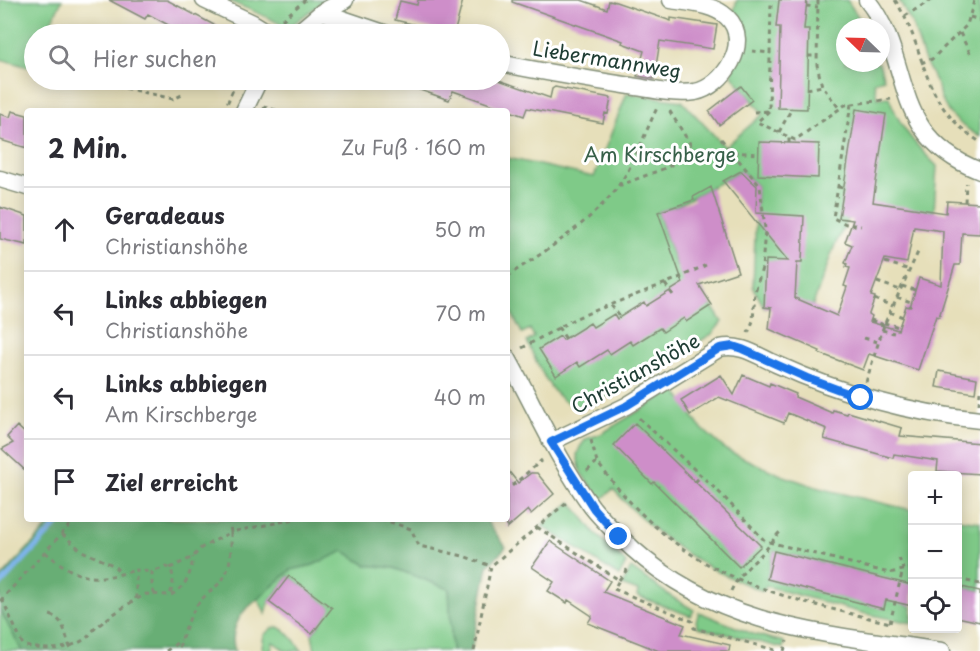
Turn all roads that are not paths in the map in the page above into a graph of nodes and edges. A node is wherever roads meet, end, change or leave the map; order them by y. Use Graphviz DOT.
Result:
graph roads {
  1 [pos="204,0"];
  2 [pos="345,0"];
  3 [pos="670,0"];
  4 [pos="867,0"];
  5 [pos="322,12"];
  6 [pos="255,24"];
  7 [pos="308,24"];
  8 [pos="357,24"];
  9 [pos="510,65"];
  10 [pos="254,90"];
  11 [pos="245,108"];
  12 [pos="980,171"];
  13 [pos="0,179"];
  14 [pos="24,186"];
  15 [pos="511,354"];
  16 [pos="980,420"];
  17 [pos="553,446"];
  18 [pos="942,651"];
  1 -- 6 [label="street"];
  2 -- 5 [label="street"];
  3 -- 9 [label="street, Liebermannweg"];
  4 -- 12 [label="street"];
  5 -- 7 [label="street"];
  5 -- 8 [label="street"];
  10 -- 11 [label="street"];
  13 -- 14 [label="street"];
  15 -- 17 [label="street"];
  16 -- 17 [label="street, Christianshöhe"];
  17 -- 18 [label="street"];
}
